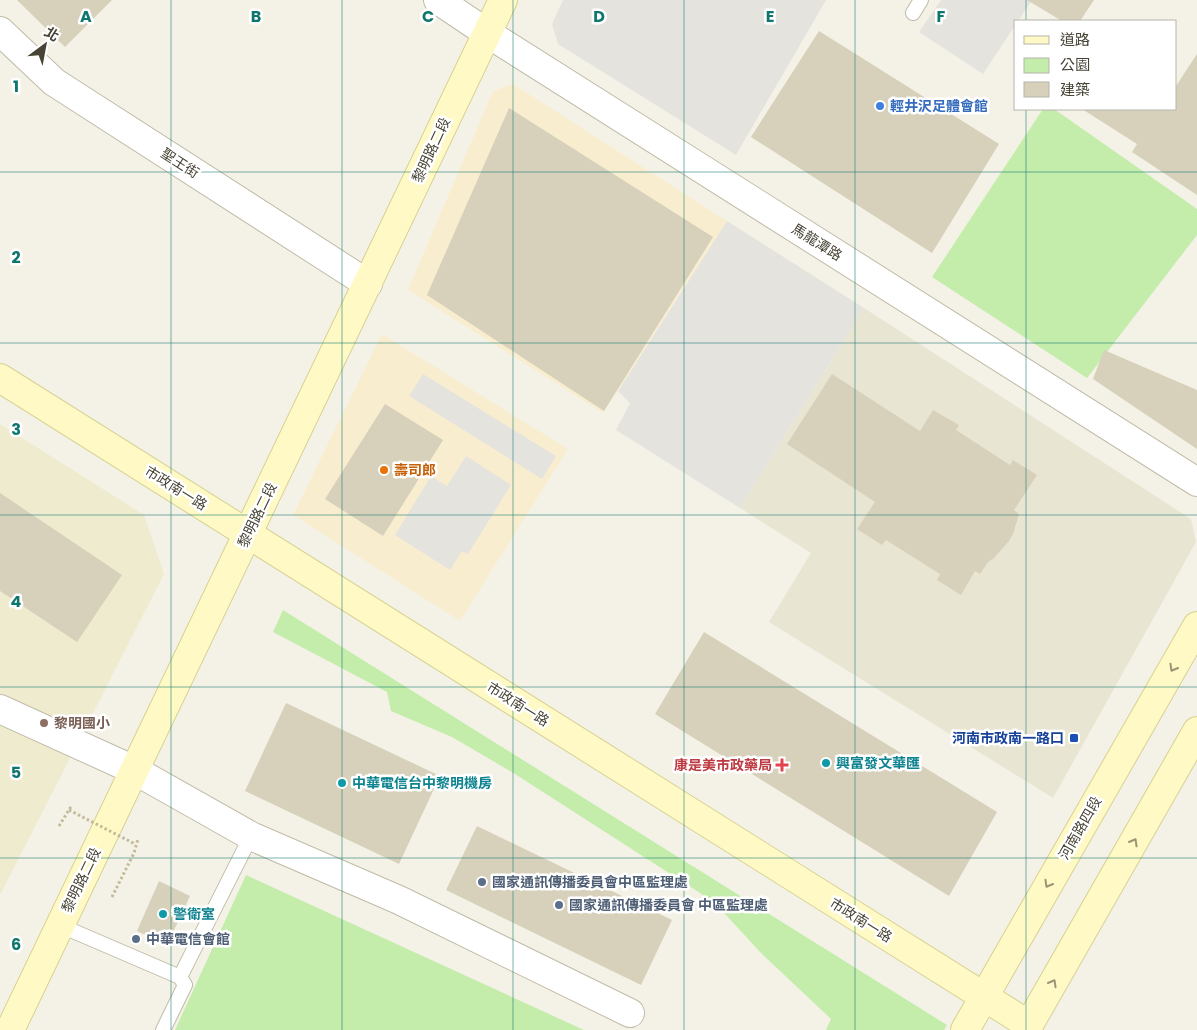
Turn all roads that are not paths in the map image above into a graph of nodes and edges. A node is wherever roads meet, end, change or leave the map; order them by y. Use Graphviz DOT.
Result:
graph roads {
  1 [pos="438,0"];
  2 [pos="503,0"];
  3 [pos="921,0"];
  4 [pos="913,13"];
  5 [pos="0,31"];
  6 [pos="487,33"];
  7 [pos="368,284"];
  8 [pos="0,378"];
  9 [pos="1197,482"];
  10 [pos="248,533"];
  11 [pos="1197,626"];
  12 [pos="0,709"];
  13 [pos="1197,731"];
  14 [pos="134,770"];
  15 [pos="251,836"];
  16 [pos="59,925"];
  17 [pos="180,977"];
  18 [pos="983,996"];
  19 [pos="630,1013"];
  20 [pos="1030,1028"];
  21 [pos="10,1030"];
  22 [pos="163,1030"];
  23 [pos="965,1030"];
  1 -- 6 [label="street, 馬龍潭路"];
  2 -- 6 [label="street, 黎明路二段"];
  3 -- 4 [label="lane"];
  5 -- 7 [label="street, 聖王街"];
  6 -- 7 [label="street, 黎明路二段"];
  6 -- 9 [label="street, 馬龍潭路"];
  7 -- 10 [label="street, 黎明路二段"];
  8 -- 10 [label="street, 市政南一路"];
  10 -- 14 [label="street, 黎明路二段"];
  10 -- 18 [label="street, 市政南一路"];
  11 -- 18 [label="street, 河南路四段, one-way"];
  12 -- 14 [label="street"];
  20 -- 13 [label="street, one-way"];
  14 -- 15 [label="street"];
  14 -- 16 [label="street, 黎明路二段"];
  15 -- 17 [label="lane"];
  15 -- 19 [label="street"];
  16 -- 17 [label="lane"];
  16 -- 21 [label="street, 黎明路二段"];
  17 -- 22 [label="lane"];
  18 -- 20 [label="street, 市政南一路"];
  18 -- 23 [label="street, 河南路四段"];
}
